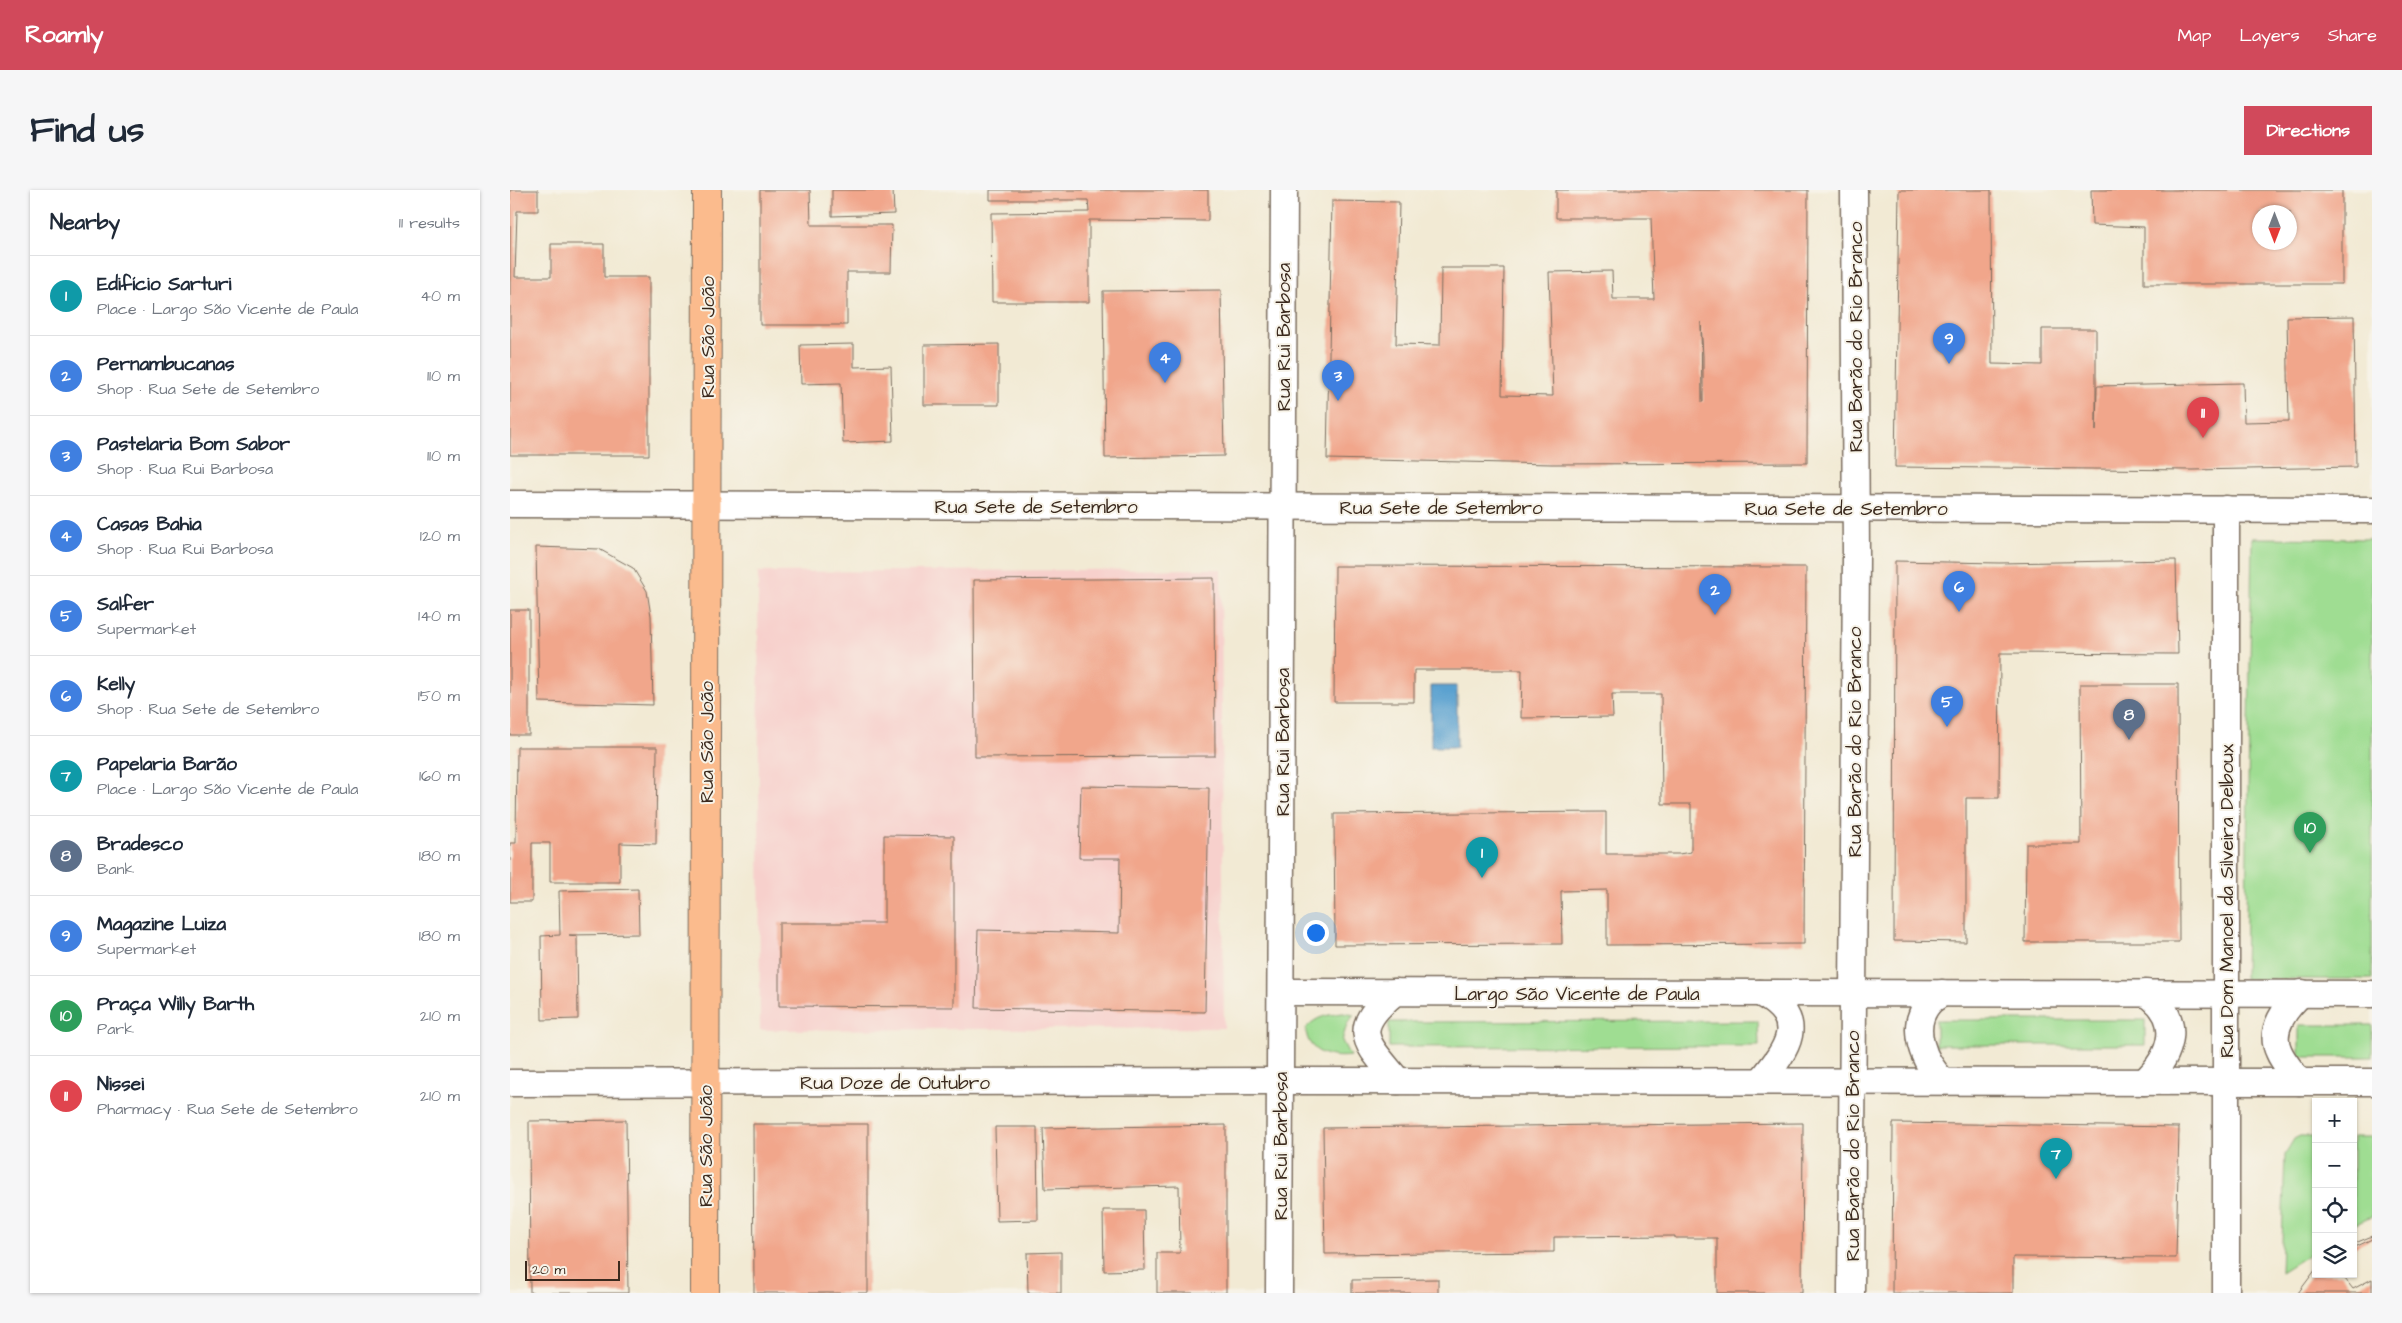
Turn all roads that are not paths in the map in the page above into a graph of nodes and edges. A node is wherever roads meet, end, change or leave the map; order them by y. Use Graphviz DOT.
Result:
graph roads {
  1 [pos="707,190"];
  2 [pos="1284,190"];
  3 [pos="1854,190"];
  4 [pos="510,504"];
  5 [pos="707,505"];
  6 [pos="1283,506"];
  7 [pos="1856,508"];
  8 [pos="2226,509"];
  9 [pos="2372,510"];
  10 [pos="1281,992"];
  11 [pos="1395,992"];
  12 [pos="1760,993"];
  13 [pos="1853,993"];
  14 [pos="1942,993"];
  15 [pos="2146,993"];
  16 [pos="2226,993"];
  17 [pos="2302,993"];
  18 [pos="2372,994"];
  19 [pos="1280,1081"];
  20 [pos="1398,1081"];
  21 [pos="1761,1081"];
  22 [pos="1852,1081"];
  23 [pos="1943,1081"];
  24 [pos="705,1082"];
  25 [pos="2144,1082"];
  26 [pos="2226,1082"];
  27 [pos="2300,1082"];
  28 [pos="2372,1082"];
  29 [pos="510,1083"];
  30 [pos="705,1293"];
  31 [pos="1279,1293"];
  32 [pos="1851,1293"];
  33 [pos="2226,1293"];
  1 -- 5 [label="main road, Rua São João"];
  2 -- 6 [label="street, Rua Rui Barbosa"];
  3 -- 7 [label="street, Rua Barão do Rio Branco"];
  4 -- 5 [label="street, Rua Sete de Setembro"];
  5 -- 6 [label="street, Rua Sete de Setembro"];
  5 -- 24 [label="main road, Rua São João"];
  6 -- 7 [label="street, Rua Sete de Setembro"];
  6 -- 10 [label="street, Rua Rui Barbosa"];
  7 -- 8 [label="street, Rua Sete de Setembro"];
  7 -- 13 [label="street, Rua Barão do Rio Branco"];
  8 -- 9 [label="street, Rua Sete de Setembro"];
  8 -- 16 [label="street, Rua Dom Manoel da Silveira Delboux"];
  10 -- 11 [label="street, Largo São Vicente de Paula"];
  10 -- 19 [label="street, Rua Rui Barbosa"];
  11 -- 12 [label="street, Largo São Vicente de Paula"];
  11 -- 20 [label="street"];
  12 -- 13 [label="street, Largo São Vicente de Paula"];
  12 -- 21 [label="street"];
  13 -- 14 [label="street, Largo São Vicente de Paula"];
  13 -- 22 [label="street, Rua Barão do Rio Branco"];
  14 -- 15 [label="street, Largo São Vicente de Paula"];
  14 -- 23 [label="street"];
  15 -- 16 [label="street, Largo São Vicente de Paula"];
  15 -- 25 [label="street"];
  16 -- 17 [label="street, Largo São Vicente de Paula"];
  16 -- 26 [label="street, Rua Dom Manoel da Silveira Delboux"];
  17 -- 18 [label="street, Largo São Vicente de Paula"];
  17 -- 27 [label="street"];
  19 -- 20 [label="street"];
  19 -- 24 [label="street, Rua Doze de Outubro"];
  19 -- 31 [label="street, Rua Rui Barbosa"];
  20 -- 21 [label="street"];
  21 -- 22 [label="street"];
  22 -- 23 [label="street"];
  22 -- 32 [label="street, Rua Barão do Rio Branco"];
  23 -- 25 [label="street"];
  24 -- 29 [label="street, Rua Doze de Outubro"];
  24 -- 30 [label="main road, Rua São João"];
  25 -- 26 [label="street"];
  26 -- 27 [label="street"];
  26 -- 33 [label="street, Rua Dom Manoel da Silveira Delboux"];
  27 -- 28 [label="street"];
}
